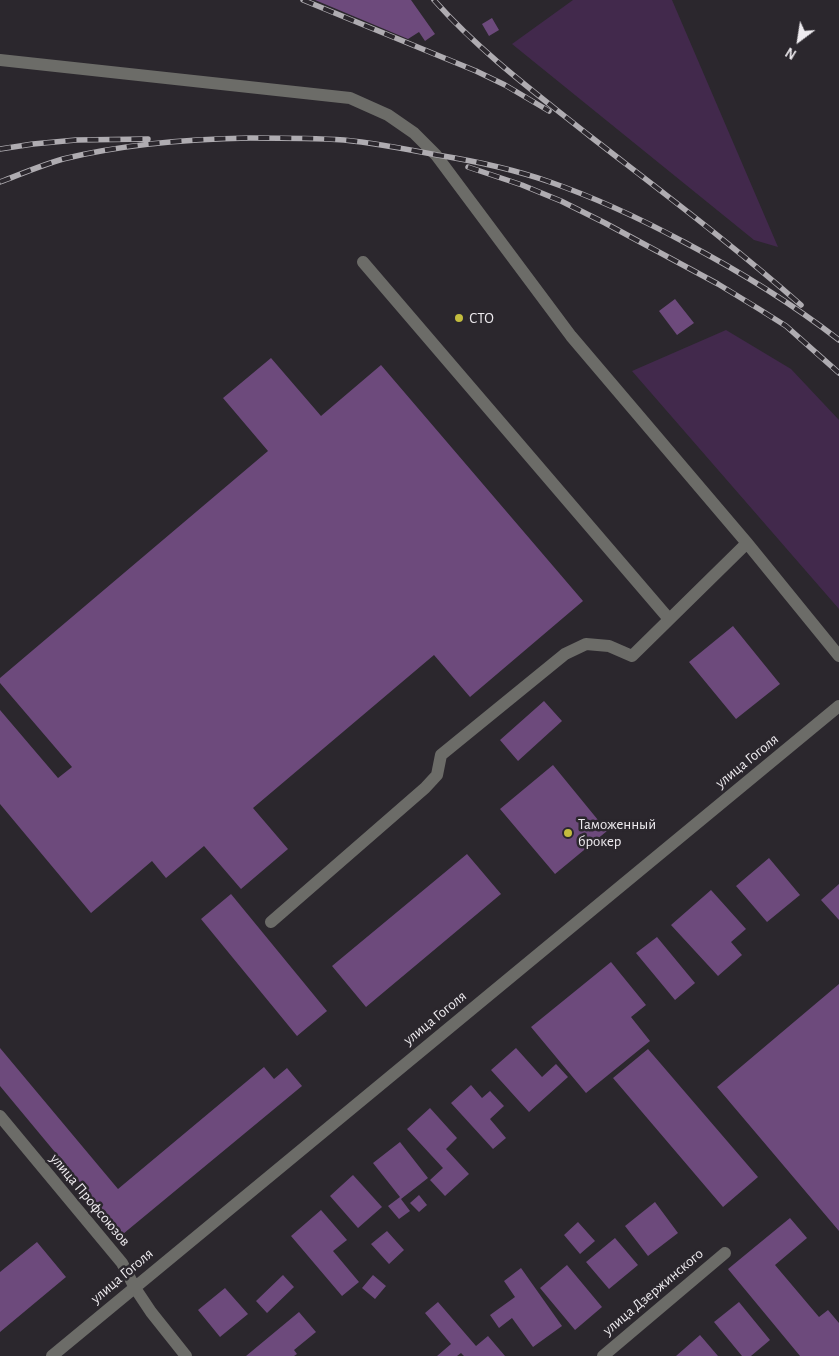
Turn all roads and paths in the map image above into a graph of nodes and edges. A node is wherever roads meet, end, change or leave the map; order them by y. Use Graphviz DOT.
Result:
graph roads {
  1 [pos="0,60"];
  2 [pos="363,262"];
  3 [pos="747,543"];
  4 [pos="670,619"];
  5 [pos="839,656"];
  6 [pos="839,706"];
  7 [pos="271,922"];
  8 [pos="0,1116"];
  9 [pos="725,1253"];
  10 [pos="135,1288"];
  11 [pos="52,1356"];
  12 [pos="186,1356"];
  13 [pos="603,1356"];
  1 -- 3 [label="street"];
  2 -- 4 [label="street"];
  3 -- 4 [label="street"];
  3 -- 5 [label="street"];
  4 -- 7 [label="street"];
  6 -- 10 [label="street, улица Гоголя"];
  8 -- 10 [label="street, улица Профсоюзов"];
  9 -- 13 [label="street, улица Дзержинского"];
  10 -- 11 [label="street, улица Гоголя"];
  10 -- 12 [label="street, улица Профсоюзов"];
}
